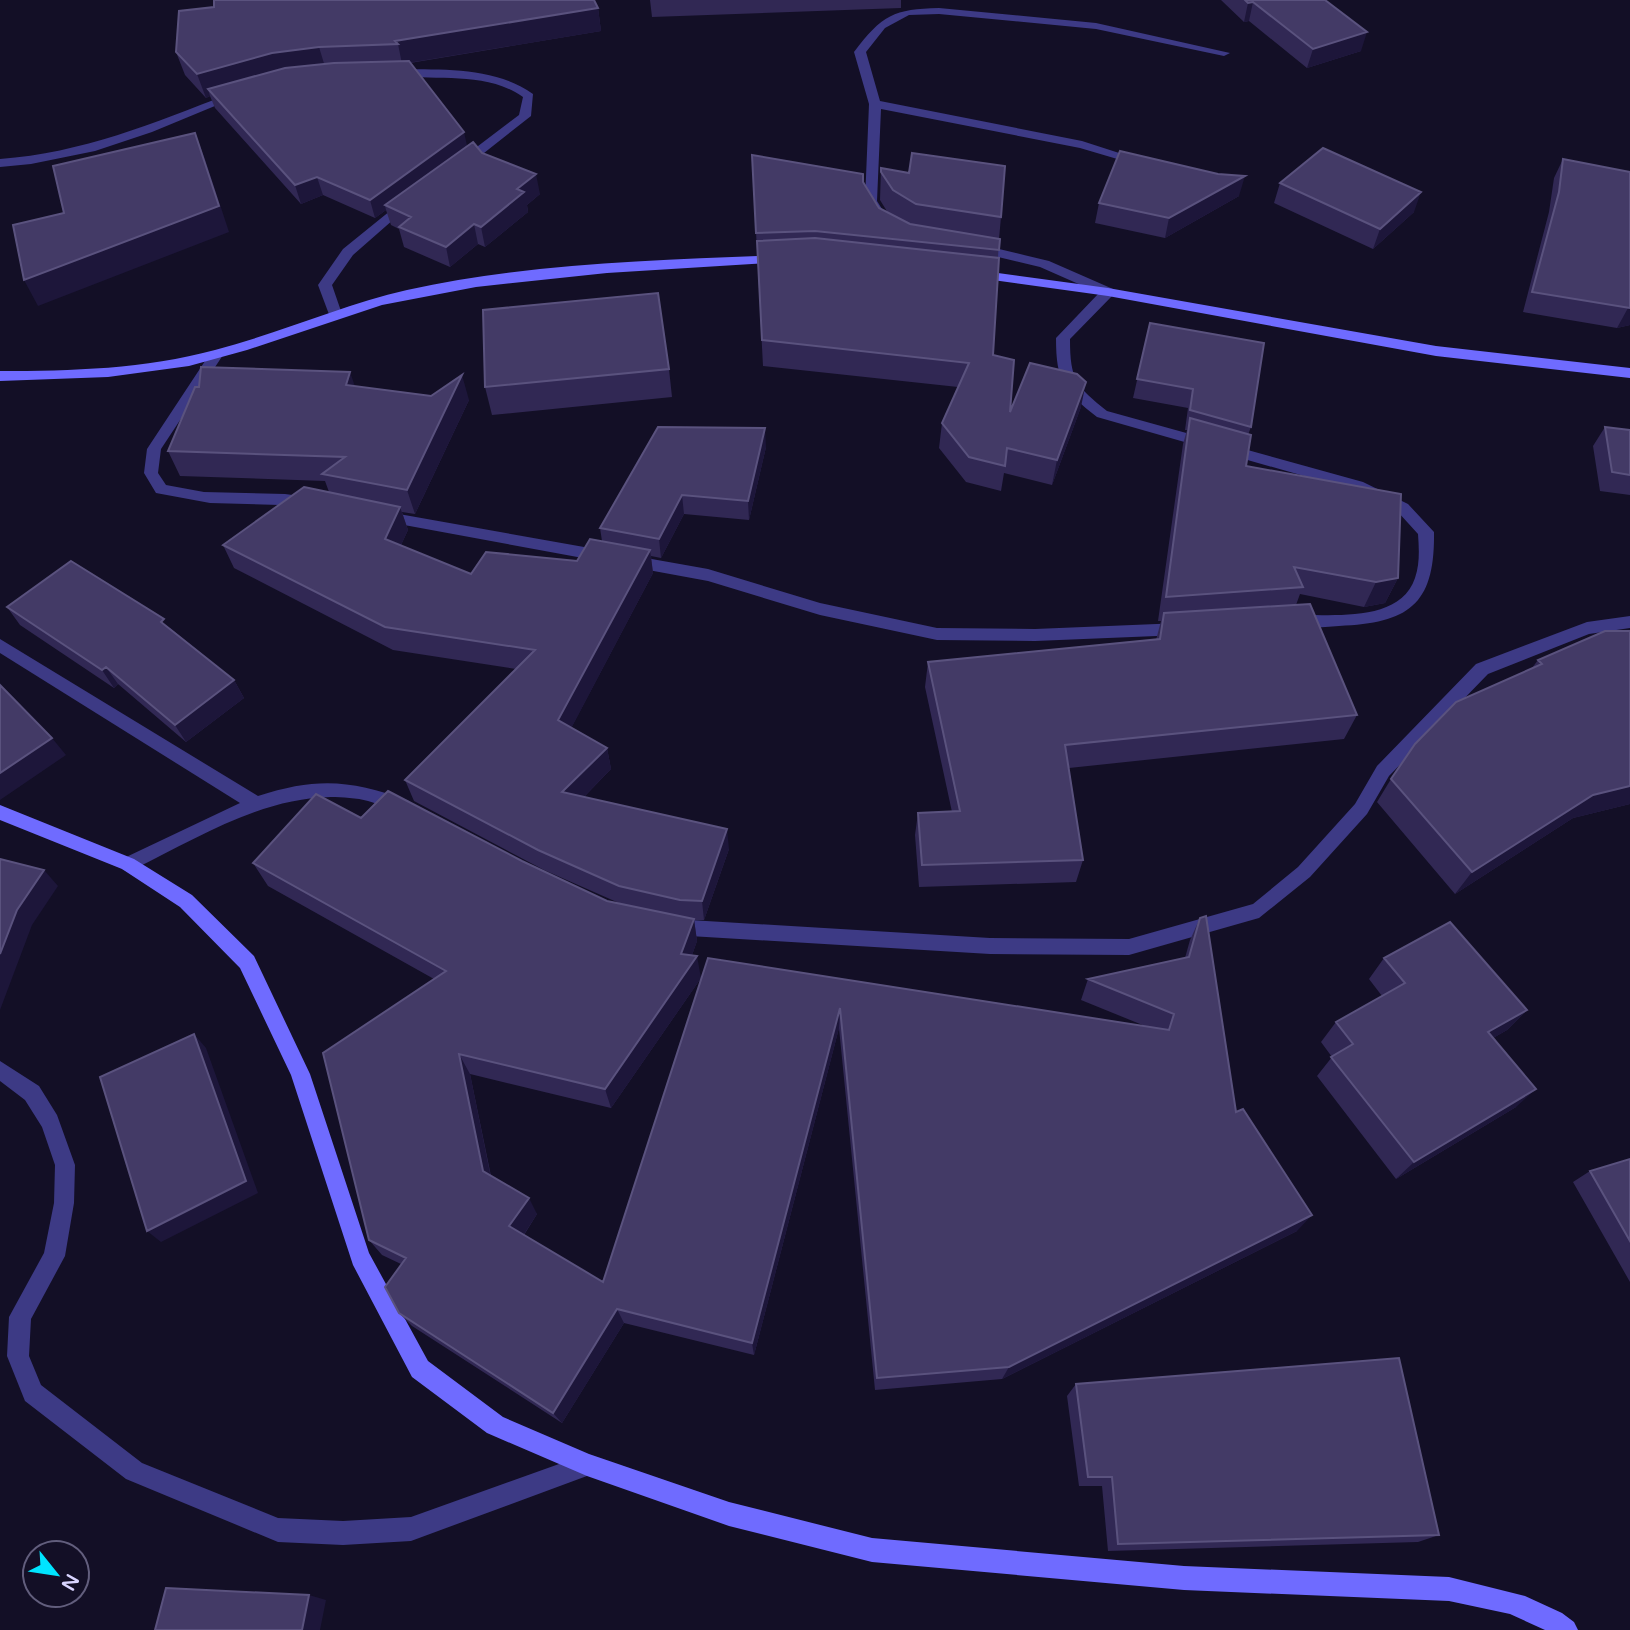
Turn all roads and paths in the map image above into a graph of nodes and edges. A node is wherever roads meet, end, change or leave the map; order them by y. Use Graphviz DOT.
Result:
graph roads {
  1 [pos="926,0"];
  2 [pos="939,11"];
  3 [pos="1224,54"];
  4 [pos="377,72"];
  5 [pos="252,88"];
  6 [pos="875,104"];
  7 [pos="0,163"];
  8 [pos="1159,167"];
  9 [pos="445,175"];
  10 [pos="413,198"];
  11 [pos="893,228"];
  12 [pos="960,246"];
  13 [pos="802,258"];
  14 [pos="963,272"];
  15 [pos="1108,292"];
  16 [pos="335,313"];
  17 [pos="216,355"];
  18 [pos="1630,373"];
  19 [pos="0,376"];
  20 [pos="320,503"];
  21 [pos="360,511"];
  22 [pos="1284,622"];
  23 [pos="1630,622"];
  24 [pos="1201,628"];
  25 [pos="0,645"];
  26 [pos="255,803"];
  27 [pos="0,812"];
  28 [pos="425,817"];
  29 [pos="128,864"];
  30 [pos="658,924"];
  31 [pos="0,1070"];
  32 [pos="587,1465"];
  33 [pos="1566,1630"];
  1 -- 2 [label="street"];
  2 -- 3 [label="street"];
  2 -- 6 [label="street"];
  4 -- 9 [label="street"];
  5 -- 7 [label="street"];
  6 -- 8 [label="street"];
  6 -- 11 [label="street"];
  10 -- 16 [label="street"];
  12 -- 15 [label="street"];
  13 -- 16 [label="main road"];
  14 -- 15 [label="main road"];
  15 -- 18 [label="main road"];
  15 -- 22 [label="street"];
  16 -- 17 [label="main road"];
  17 -- 19 [label="main road"];
  17 -- 20 [label="street"];
  21 -- 24 [label="street"];
  23 -- 30 [label="street"];
  25 -- 26 [label="street"];
  26 -- 28 [label="street"];
  26 -- 29 [label="street"];
  27 -- 29 [label="main road"];
  29 -- 32 [label="main road"];
  31 -- 32 [label="street"];
  32 -- 33 [label="main road"];
}
